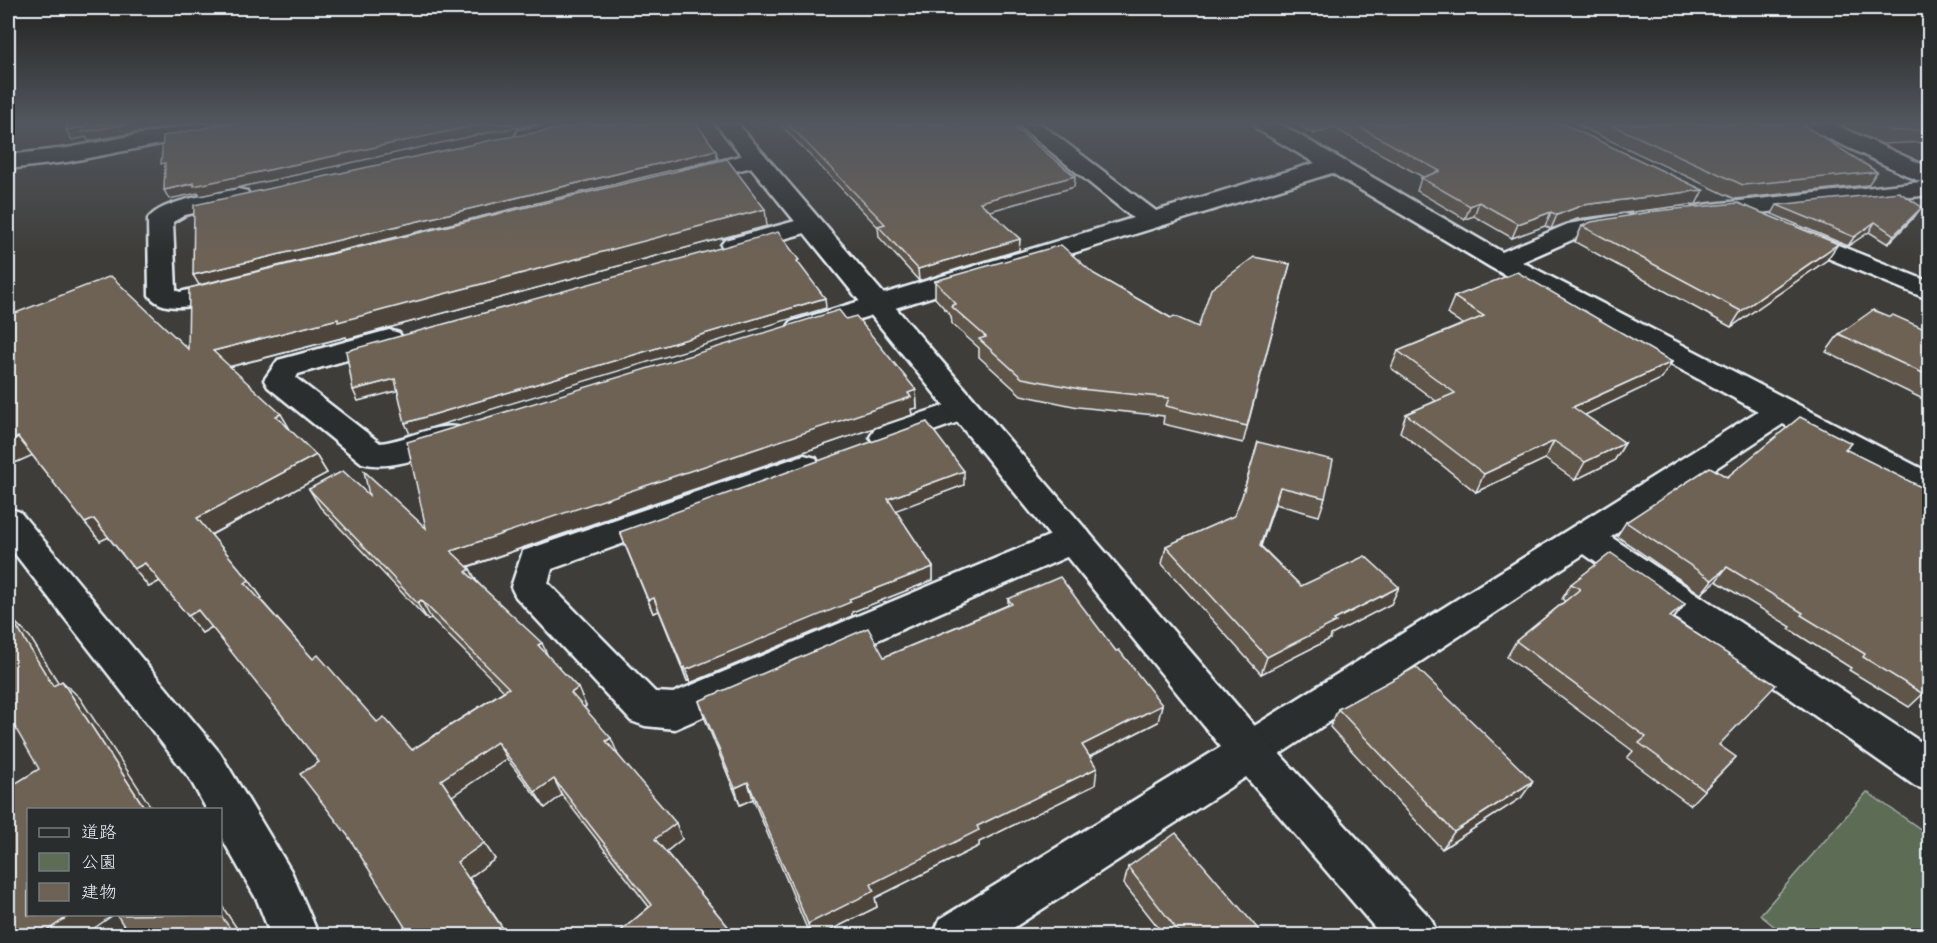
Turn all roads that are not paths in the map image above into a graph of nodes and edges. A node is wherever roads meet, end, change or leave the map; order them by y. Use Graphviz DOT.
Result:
graph roads {
  1 [pos="720,168"];
  2 [pos="763,168"];
  3 [pos="1084,168"];
  4 [pos="1322,168"];
  5 [pos="1337,168"];
  6 [pos="1910,168"];
  7 [pos="1929,177"];
  8 [pos="664,182"];
  9 [pos="1689,188"];
  10 [pos="1929,188"];
  11 [pos="256,192"];
  12 [pos="1730,208"];
  13 [pos="1678,214"];
  14 [pos="1647,218"];
  15 [pos="1151,220"];
  16 [pos="810,224"];
  17 [pos="708,252"];
  18 [pos="1501,262"];
  19 [pos="260,280"];
  20 [pos="1929,292"];
  21 [pos="877,305"];
  22 [pos="413,333"];
  23 [pos="776,336"];
  24 [pos="964,410"];
  25 [pos="1780,411"];
  26 [pos="473,429"];
  27 [pos="1929,488"];
  28 [pos="8,520"];
  29 [pos="1582,536"];
  30 [pos="1075,539"];
  31 [pos="1250,751"];
  32 [pos="1929,772"];
  33 [pos="295,936"];
  34 [pos="957,936"];
  35 [pos="1413,936"];
  1 -- 8 [label="street"];
  2 -- 16 [label="street"];
  3 -- 15 [label="street"];
  4 -- 15 [label="street"];
  5 -- 18 [label="street"];
  6 -- 7 [label="street"];
  9 -- 12 [label="street"];
  10 -- 12 [label="street"];
  11 -- 19 [label="street"];
  12 -- 13 [label="street"];
  12 -- 20 [label="street"];
  14 -- 18 [label="street"];
  15 -- 21 [label="street"];
  16 -- 17 [label="street"];
  16 -- 21 [label="street"];
  18 -- 25 [label="street"];
  21 -- 23 [label="street"];
  21 -- 24 [label="street"];
  22 -- 26 [label="street"];
  24 -- 30 [label="street"];
  24 -- 30 [label="street"];
  25 -- 27 [label="street"];
  25 -- 29 [label="street"];
  28 -- 33 [label="street"];
  29 -- 31 [label="street"];
  29 -- 32 [label="street"];
  30 -- 31 [label="street"];
  31 -- 34 [label="street"];
  31 -- 35 [label="street"];
}
